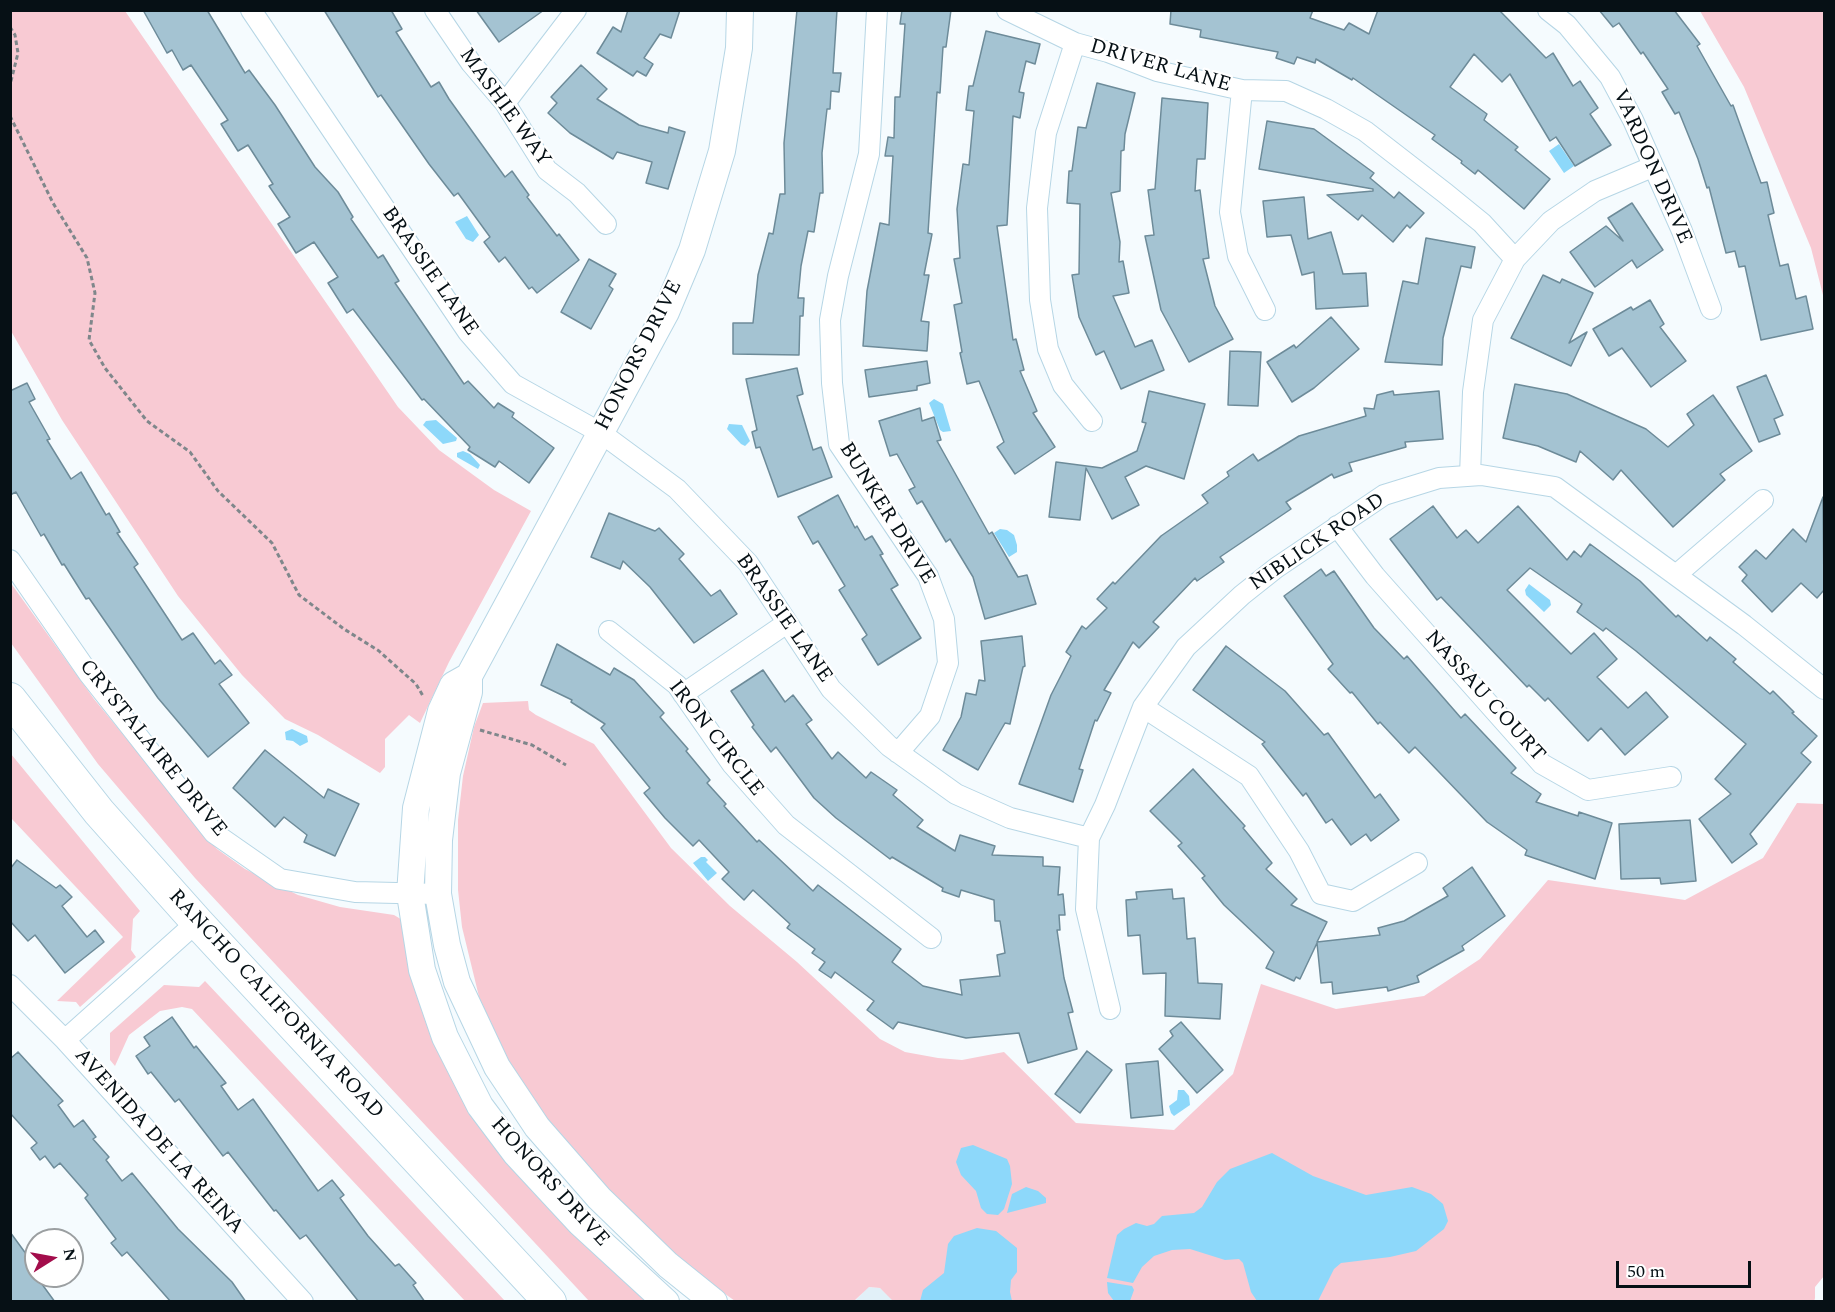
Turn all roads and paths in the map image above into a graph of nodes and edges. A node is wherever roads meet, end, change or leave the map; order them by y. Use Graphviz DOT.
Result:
graph roads {
  1 [pos="251,10"];
  2 [pos="435,10"];
  3 [pos="576,10"];
  4 [pos="740,10"];
  5 [pos="877,10"];
  6 [pos="1007,10"];
  7 [pos="1548,10"];
  8 [pos="10,27"];
  9 [pos="1076,43"];
  10 [pos="10,85"];
  11 [pos="1242,90"];
  12 [pos="505,103"];
  13 [pos="10,116"];
  14 [pos="1652,167"];
  15 [pos="606,224"];
  16 [pos="1515,259"];
  17 [pos="1711,309"];
  18 [pos="1265,310"];
  19 [pos="1092,421"];
  20 [pos="601,433"];
  21 [pos="1470,476"];
  22 [pos="1763,500"];
  23 [pos="1337,526"];
  24 [pos="10,560"];
  25 [pos="1676,575"];
  26 [pos="787,624"];
  27 [pos="609,631"];
  28 [pos="379,651"];
  29 [pos="469,676"];
  30 [pos="1824,689"];
  31 [pos="683,694"];
  32 [pos="10,699"];
  33 [pos="1143,707"];
  34 [pos="898,753"];
  35 [pos="1671,777"];
  36 [pos="1089,838"];
  37 [pos="1417,863"];
  38 [pos="410,894"];
  39 [pos="438,894"];
  40 [pos="197,922"];
  41 [pos="931,938"];
  42 [pos="10,985"];
  43 [pos="1110,1009"];
  44 [pos="65,1040"];
  45 [pos="303,1302"];
  46 [pos="550,1302"];
  47 [pos="666,1302"];
  48 [pos="714,1302"];
  1 -- 20 [label="street, BRASSIE LANE"];
  2 -- 12 [label="street, MASHIE WAY"];
  3 -- 12 [label="street"];
  4 -- 20 [label="street, HONORS DRIVE"];
  5 -- 34 [label="street, BUNKER DRIVE"];
  6 -- 9 [label="street, DRIVER LANE"];
  7 -- 14 [label="street, VARDON DRIVE"];
  8 -- 10 [label="path"];
  9 -- 11 [label="street, DRIVER LANE"];
  9 -- 19 [label="street"];
  11 -- 16 [label="street, DRIVER LANE"];
  11 -- 18 [label="street"];
  12 -- 15 [label="street, MASHIE WAY"];
  13 -- 28 [label="path"];
  14 -- 16 [label="street"];
  14 -- 17 [label="street, VARDON DRIVE"];
  16 -- 21 [label="street"];
  20 -- 26 [label="street, BRASSIE LANE"];
  20 -- 29 [label="street, HONORS DRIVE"];
  21 -- 23 [label="street, NIBLICK ROAD"];
  21 -- 25 [label="street, NIBLICK ROAD"];
  22 -- 25 [label="street"];
  23 -- 33 [label="street, NIBLICK ROAD"];
  23 -- 35 [label="street, NASSAU COURT"];
  24 -- 38 [label="street, CRYSTALAIRE DRIVE"];
  25 -- 30 [label="street, NIBLICK ROAD"];
  26 -- 31 [label="street"];
  26 -- 34 [label="street, BRASSIE LANE"];
  27 -- 31 [label="street, IRON CIRCLE"];
  29 -- 38 [label="street, HONORS DRIVE"];
  29 -- 39 [label="street, HONORS DRIVE"];
  31 -- 41 [label="street, IRON CIRCLE"];
  32 -- 40 [label="main road, RANCHO CALIFORNIA ROAD"];
  33 -- 36 [label="street, NIBLICK ROAD"];
  33 -- 37 [label="street"];
  34 -- 36 [label="street, BRASSIE LANE"];
  36 -- 43 [label="street, NIBLICK ROAD"];
  38 -- 39 [label="street, CRYSTALAIRE DRIVE"];
  38 -- 47 [label="street, HONORS DRIVE"];
  39 -- 48 [label="street, HONORS DRIVE"];
  40 -- 44 [label="street"];
  40 -- 46 [label="main road, RANCHO CALIFORNIA ROAD"];
  42 -- 44 [label="street, AVENIDA DE LA REINA"];
  44 -- 45 [label="street, AVENIDA DE LA REINA"];
}
